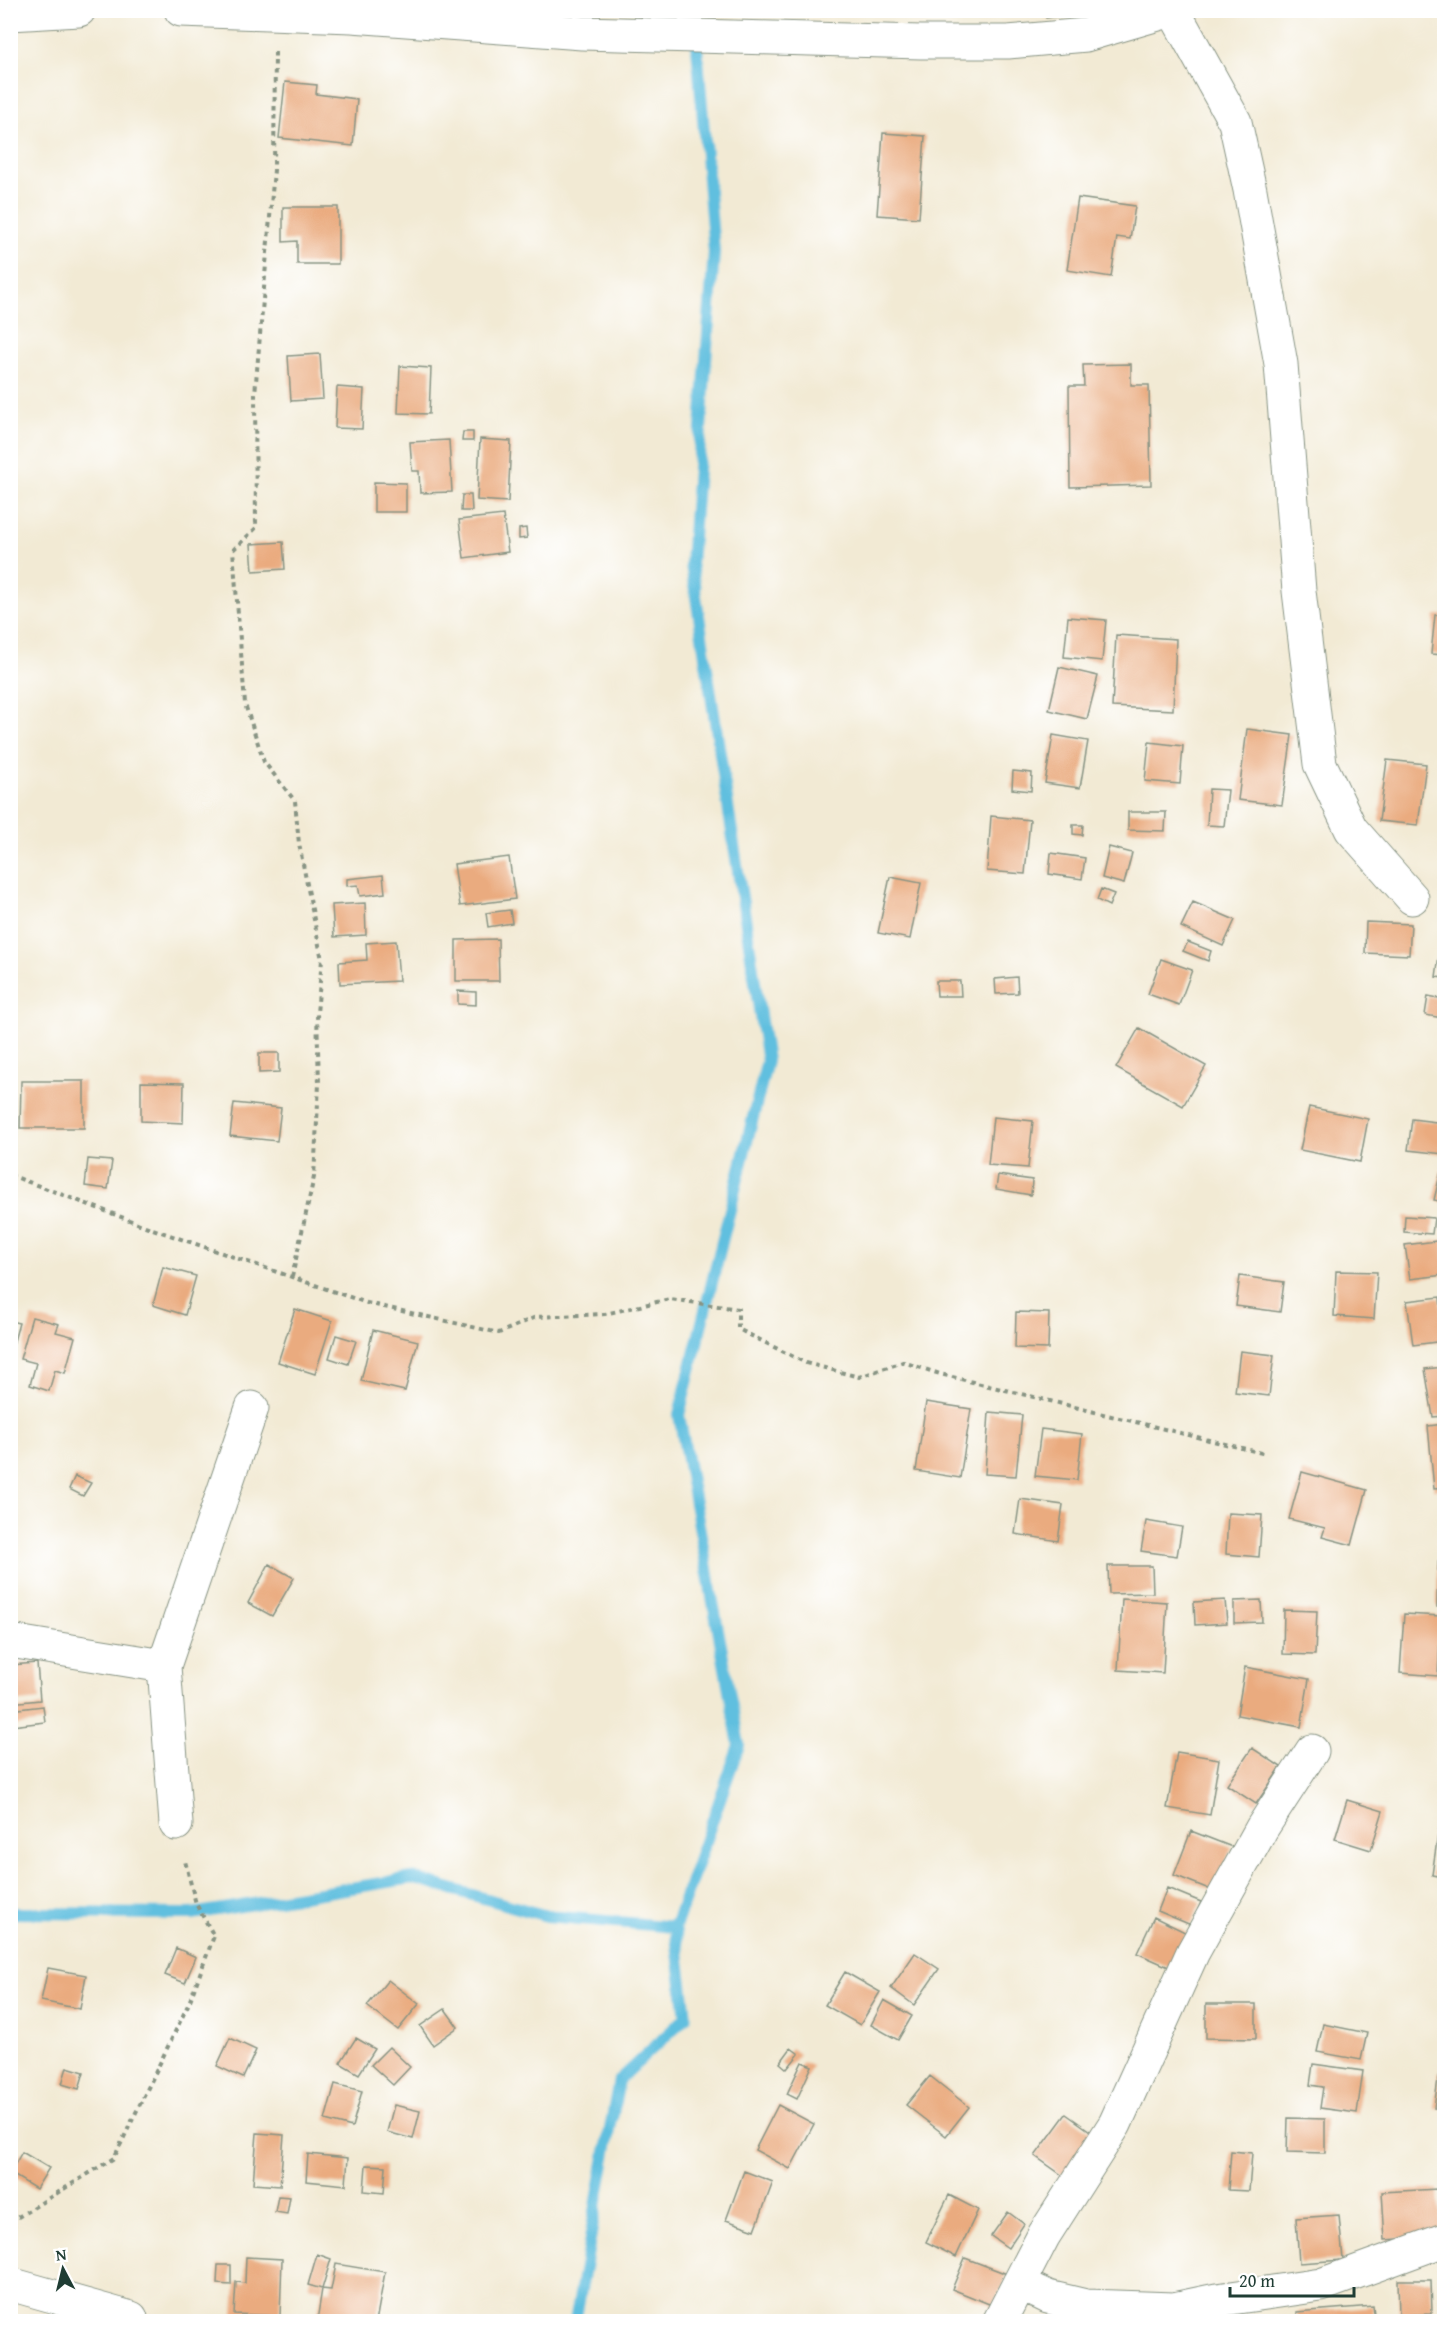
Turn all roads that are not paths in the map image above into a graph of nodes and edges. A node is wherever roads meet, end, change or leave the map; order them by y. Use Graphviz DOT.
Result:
graph roads {
  1 [pos="79,10"];
  2 [pos="181,10"];
  3 [pos="1172,10"];
  4 [pos="351,13"];
  5 [pos="10,14"];
  6 [pos="1412,898"];
  7 [pos="252,1408"];
  8 [pos="10,1641"];
  9 [pos="164,1666"];
  10 [pos="1312,1751"];
  11 [pos="176,1824"];
  12 [pos="1444,2240"];
  13 [pos="1019,2283"];
  14 [pos="10,2284"];
  15 [pos="131,2318"];
  16 [pos="999,2322"];
  1 -- 5 [label="street"];
  2 -- 4 [label="street"];
  3 -- 4 [label="street"];
  3 -- 6 [label="street"];
  7 -- 9 [label="street"];
  8 -- 9 [label="street"];
  9 -- 11 [label="street"];
  10 -- 13 [label="street"];
  12 -- 13 [label="street"];
  13 -- 16 [label="street"];
  14 -- 15 [label="street"];
}
